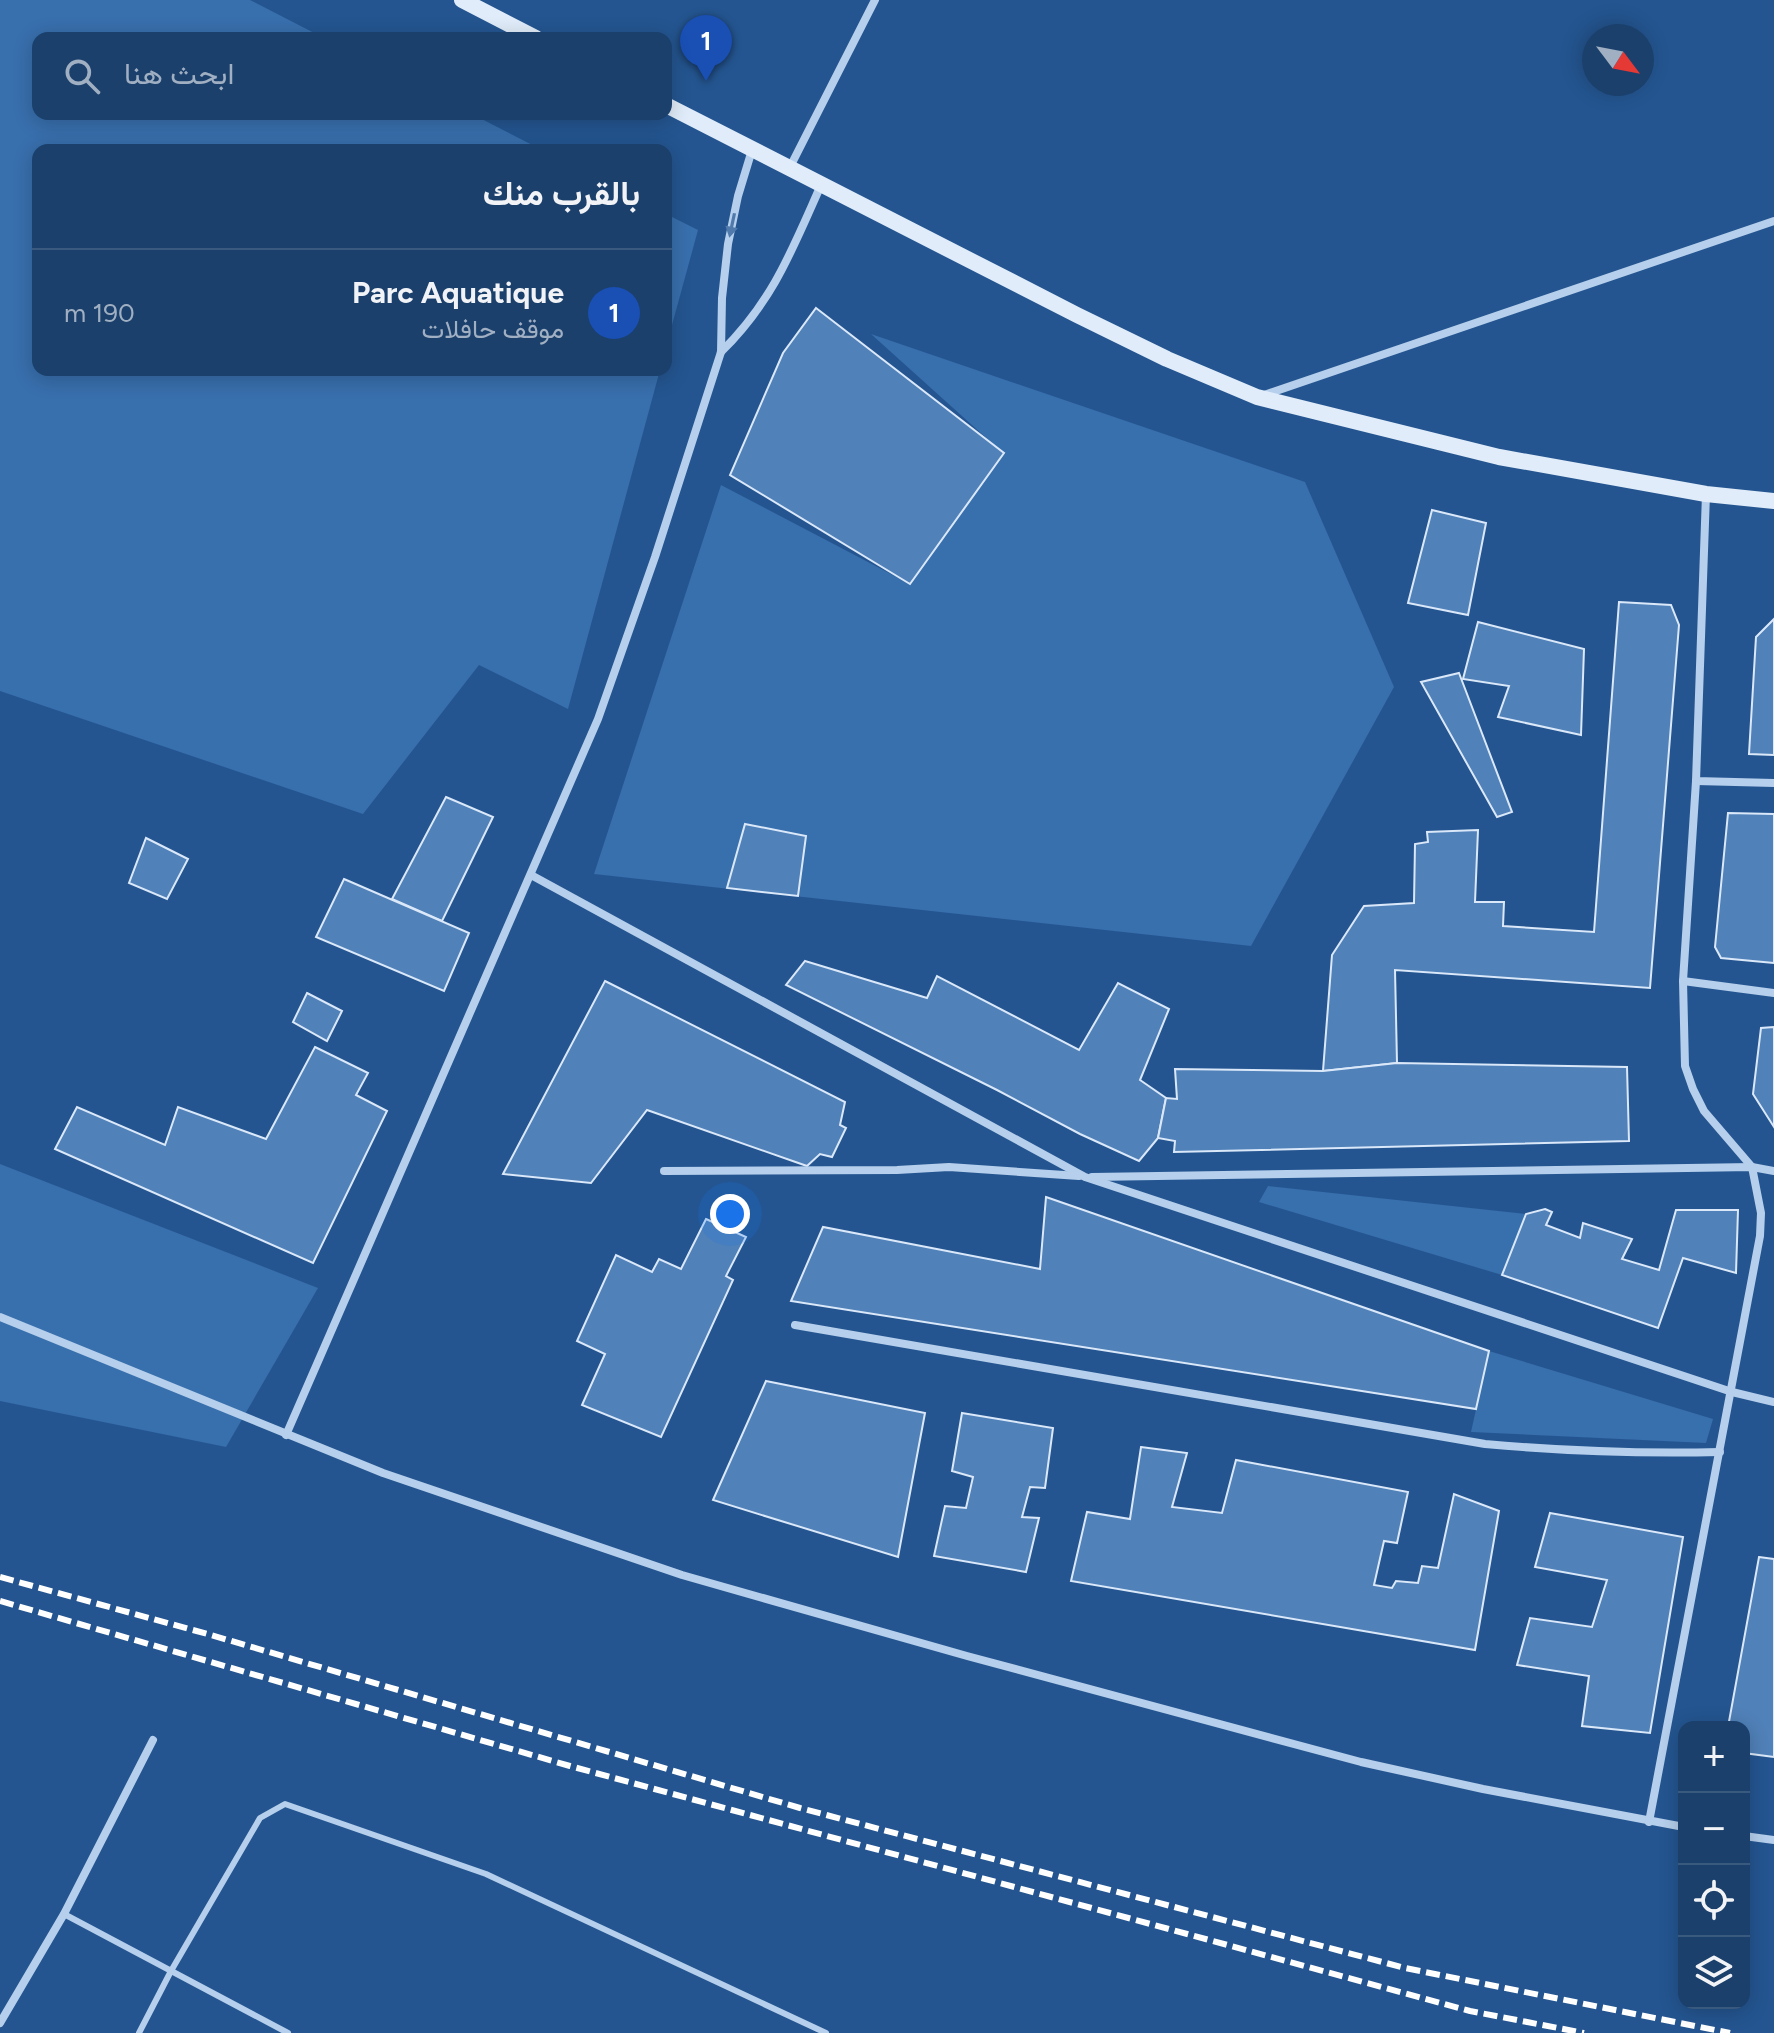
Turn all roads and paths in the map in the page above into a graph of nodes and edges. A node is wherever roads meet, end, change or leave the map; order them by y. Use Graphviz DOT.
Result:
graph roads {
  1 [pos="462,0"];
  2 [pos="875,0"];
  3 [pos="524,32"];
  4 [pos="672,108"];
  5 [pos="752,150"];
  6 [pos="789,169"];
  7 [pos="821,185"];
  8 [pos="1774,221"];
  9 [pos="721,352"];
  10 [pos="1257,397"];
  11 [pos="1706,494"];
  12 [pos="1774,501"];
  13 [pos="1696,781"];
  14 [pos="1774,783"];
  15 [pos="531,875"];
  16 [pos="1683,981"];
  17 [pos="1774,993"];
  18 [pos="1752,1167"];
  19 [pos="664,1171"];
  20 [pos="1774,1171"];
  21 [pos="1085,1177"];
  22 [pos="0,1317"];
  23 [pos="795,1325"];
  24 [pos="1732,1392"];
  25 [pos="1774,1402"];
  26 [pos="286,1435"];
  27 [pos="1720,1452"];
  28 [pos="153,1740"];
  29 [pos="1649,1822"];
  30 [pos="1678,1826"];
  31 [pos="1750,1837"];
  32 [pos="1774,1840"];
  33 [pos="64,1914"];
  34 [pos="171,1971"];
  35 [pos="0,2023"];
  36 [pos="139,2033"];
  37 [pos="288,2033"];
  38 [pos="826,2033"];
  1 -- 3 [label="main road"];
  2 -- 6 [label="street"];
  4 -- 5 [label="main road"];
  5 -- 6 [label="main road"];
  5 -- 9 [label="street, one-way"];
  6 -- 7 [label="main road"];
  7 -- 9 [label="street"];
  7 -- 10 [label="main road"];
  8 -- 10 [label="street"];
  9 -- 15 [label="street"];
  10 -- 11 [label="main road"];
  11 -- 12 [label="main road"];
  11 -- 13 [label="street"];
  13 -- 14 [label="street"];
  13 -- 16 [label="street"];
  15 -- 21 [label="street"];
  15 -- 26 [label="street"];
  16 -- 17 [label="street"];
  16 -- 18 [label="street"];
  18 -- 20 [label="street"];
  18 -- 21 [label="street"];
  18 -- 24 [label="street"];
  19 -- 21 [label="street"];
  21 -- 24 [label="street"];
  22 -- 26 [label="street"];
  23 -- 27 [label="street"];
  24 -- 25 [label="street"];
  24 -- 27 [label="street"];
  26 -- 29 [label="street"];
  27 -- 29 [label="street"];
  28 -- 33 [label="street"];
  29 -- 30 [label="street"];
  31 -- 32 [label="street"];
  33 -- 34 [label="lane"];
  33 -- 35 [label="street"];
  34 -- 36 [label="lane"];
  34 -- 37 [label="lane"];
  34 -- 38 [label="lane"];
}
